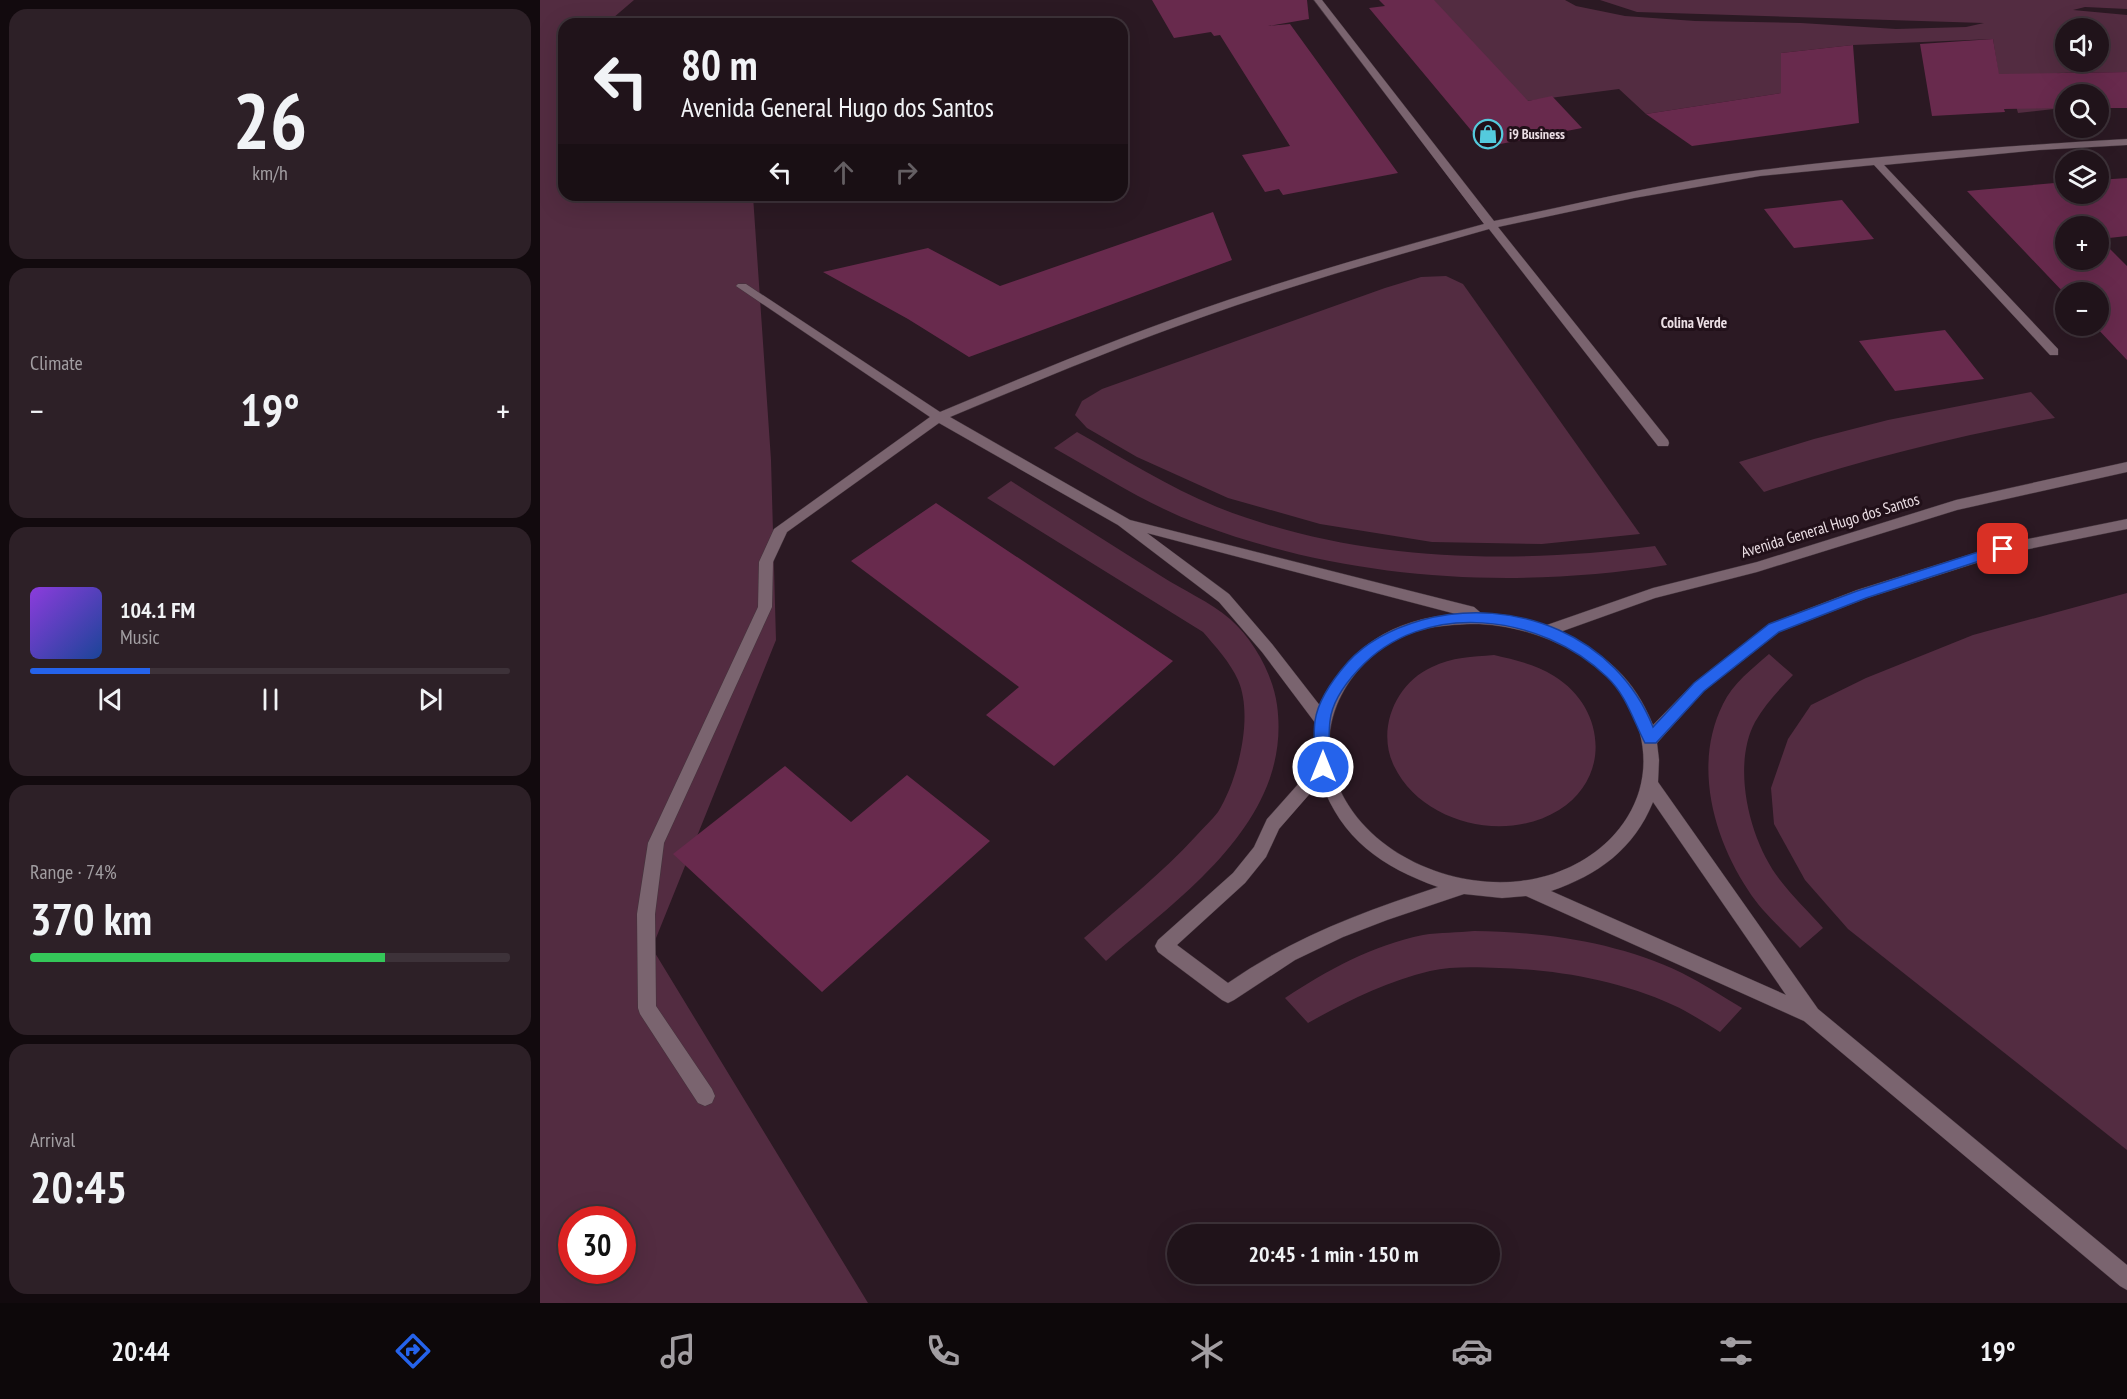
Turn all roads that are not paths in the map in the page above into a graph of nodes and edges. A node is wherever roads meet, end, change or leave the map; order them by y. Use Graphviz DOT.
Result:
graph roads {
  1 [pos="1318,0"];
  2 [pos="2127,142"];
  3 [pos="1875,160"];
  4 [pos="1491,225"];
  5 [pos="742,285"];
  6 [pos="2054,352"];
  7 [pos="939,417"];
  8 [pos="1663,443"];
  9 [pos="2127,467"];
  10 [pos="1123,522"];
  11 [pos="2127,524"];
  12 [pos="1491,618"];
  13 [pos="1547,631"];
  14 [pos="1322,720"];
  15 [pos="1650,739"];
  16 [pos="1323,767"];
  17 [pos="1651,785"];
  18 [pos="1462,887"];
  19 [pos="1526,888"];
  20 [pos="1811,1015"];
  21 [pos="705,1096"];
  22 [pos="2127,1279"];
  1 -- 4 [label="street"];
  2 -- 3 [label="street"];
  3 -- 4 [label="street"];
  3 -- 6 [label="street"];
  4 -- 7 [label="street"];
  4 -- 8 [label="street"];
  5 -- 7 [label="street"];
  7 -- 10 [label="street"];
  7 -- 21 [label="street"];
  9 -- 13 [label="street, Avenida General Hugo dos Santos"];
  10 -- 12 [label="street"];
  10 -- 14 [label="street"];
  11 -- 15 [label="street"];
  12 -- 13 [label="street"];
  12 -- 14 [label="street"];
  13 -- 15 [label="street"];
  14 -- 16 [label="street"];
  15 -- 17 [label="street"];
  16 -- 18 [label="street"];
  16 -- 18 [label="street"];
  17 -- 19 [label="street"];
  17 -- 20 [label="street"];
  18 -- 19 [label="street"];
  19 -- 20 [label="street"];
  20 -- 22 [label="street"];
}
